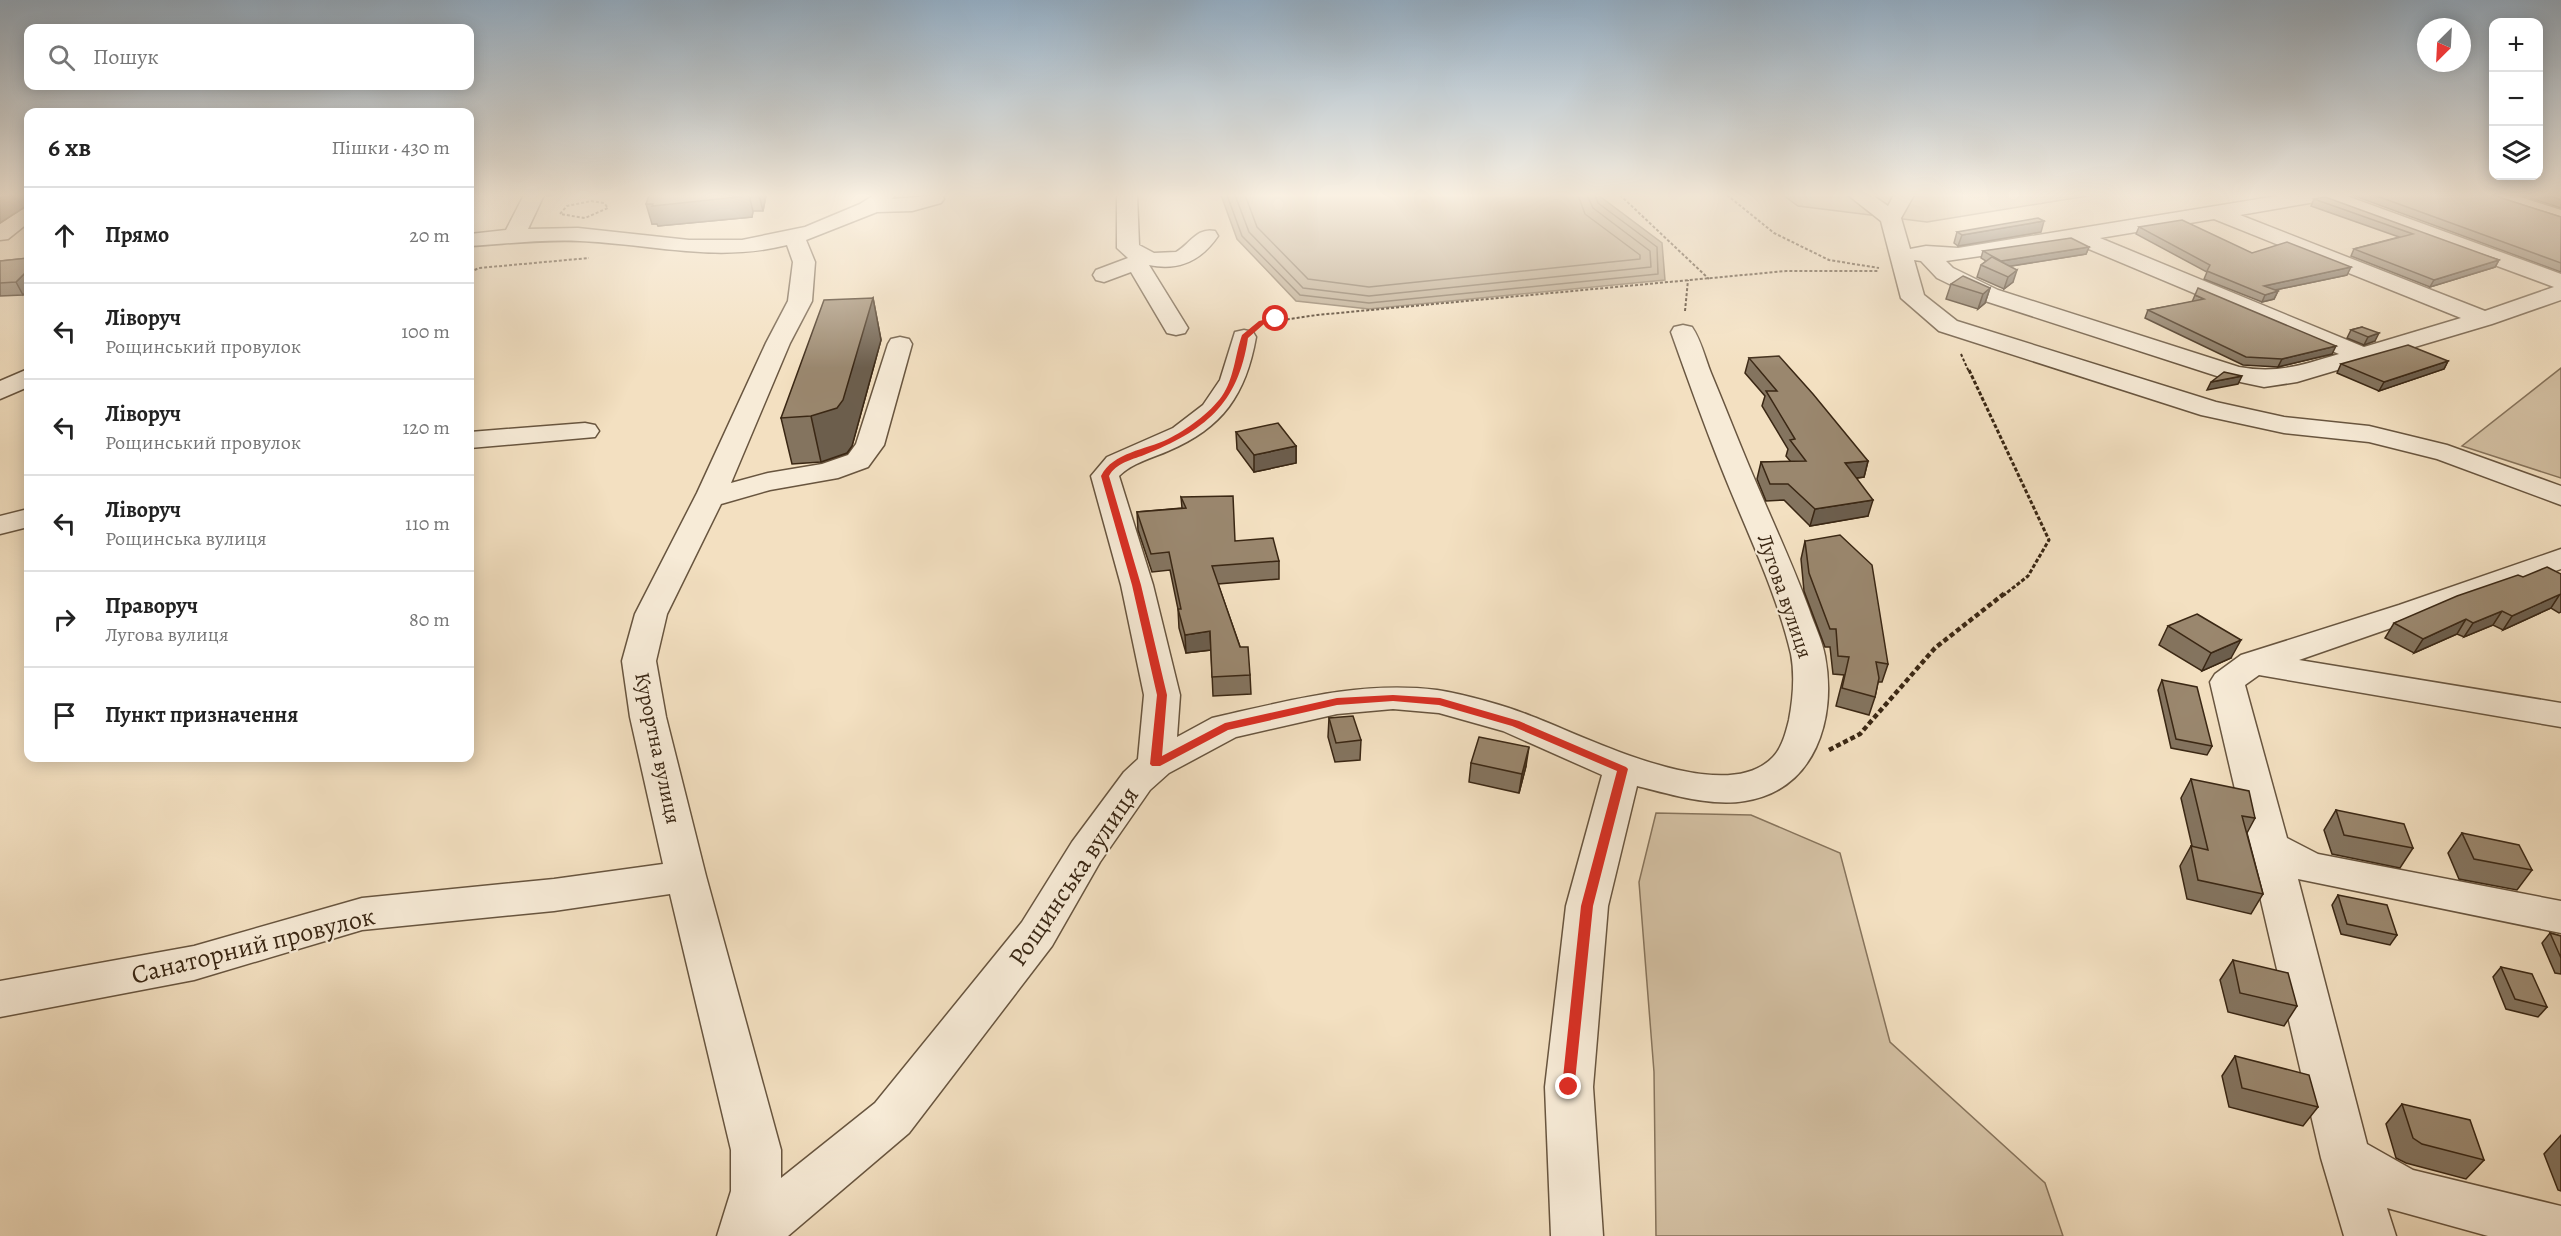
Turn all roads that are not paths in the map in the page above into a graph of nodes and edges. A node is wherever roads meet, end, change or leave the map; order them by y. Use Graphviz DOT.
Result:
graph roads {
  1 [pos="802,253"];
  2 [pos="1133,253"];
  3 [pos="1189,253"];
  4 [pos="1901,253"];
  5 [pos="1926,253"];
  6 [pos="1972,253"];
  7 [pos="2118,253"];
  8 [pos="2318,253"];
  9 [pos="2480,253"];
  10 [pos="1140,260"];
  11 [pos="1904,264"];
  12 [pos="1104,275"];
  13 [pos="2561,282"];
  14 [pos="2561,292"];
  15 [pos="2484,319"];
  16 [pos="1176,328"];
  17 [pos="1683,332"];
  18 [pos="1244,337"];
  19 [pos="900,344"];
  20 [pos="2362,355"];
  21 [pos="24,379"];
  22 [pos="0,391"];
  23 [pos="585,431"];
  24 [pos="474,440"];
  25 [pos="2561,496"];
  26 [pos="709,498"];
  27 [pos="24,519"];
  28 [pos="0,525"];
  29 [pos="2561,558"];
  30 [pos="2253,663"];
  31 [pos="2561,715"];
  32 [pos="1156,764"];
  33 [pos="1623,769"];
  34 [pos="2269,846"];
  35 [pos="686,876"];
  36 [pos="2561,917"];
  37 [pos="0,999"];
  38 [pos="2346,1158"];
  39 [pos="2561,1230"];
  40 [pos="743,1236"];
  41 [pos="749,1236"];
  42 [pos="1576,1236"];
  43 [pos="2370,1236"];
  1 -- 26 [label="street, Курортна вулиця"];
  2 -- 10 [label="street"];
  3 -- 10 [label="street"];
  4 -- 11 [label="street"];
  5 -- 6 [label="street"];
  5 -- 11 [label="street"];
  5 -- 20 [label="street"];
  7 -- 20 [label="street"];
  8 -- 15 [label="street"];
  9 -- 13 [label="street"];
  10 -- 12 [label="street"];
  10 -- 16 [label="street"];
  11 -- 25 [label="street"];
  14 -- 15 [label="street"];
  15 -- 20 [label="street"];
  17 -- 33 [label="street, Лугова вулиця"];
  18 -- 32 [label="street"];
  19 -- 26 [label="street"];
  21 -- 22 [label="street"];
  23 -- 24 [label="street"];
  26 -- 35 [label="street, Курортна вулиця"];
  27 -- 28 [label="street"];
  29 -- 30 [label="street"];
  30 -- 31 [label="street"];
  30 -- 34 [label="street"];
  32 -- 33 [label="street, Рощинська вулиця"];
  32 -- 41 [label="street, Рощинська вулиця"];
  33 -- 42 [label="street"];
  34 -- 36 [label="street"];
  34 -- 38 [label="street"];
  35 -- 37 [label="street, Санаторний провулок"];
  35 -- 40 [label="street, Курортна вулиця"];
  38 -- 39 [label="street"];
  38 -- 43 [label="street"];
}
